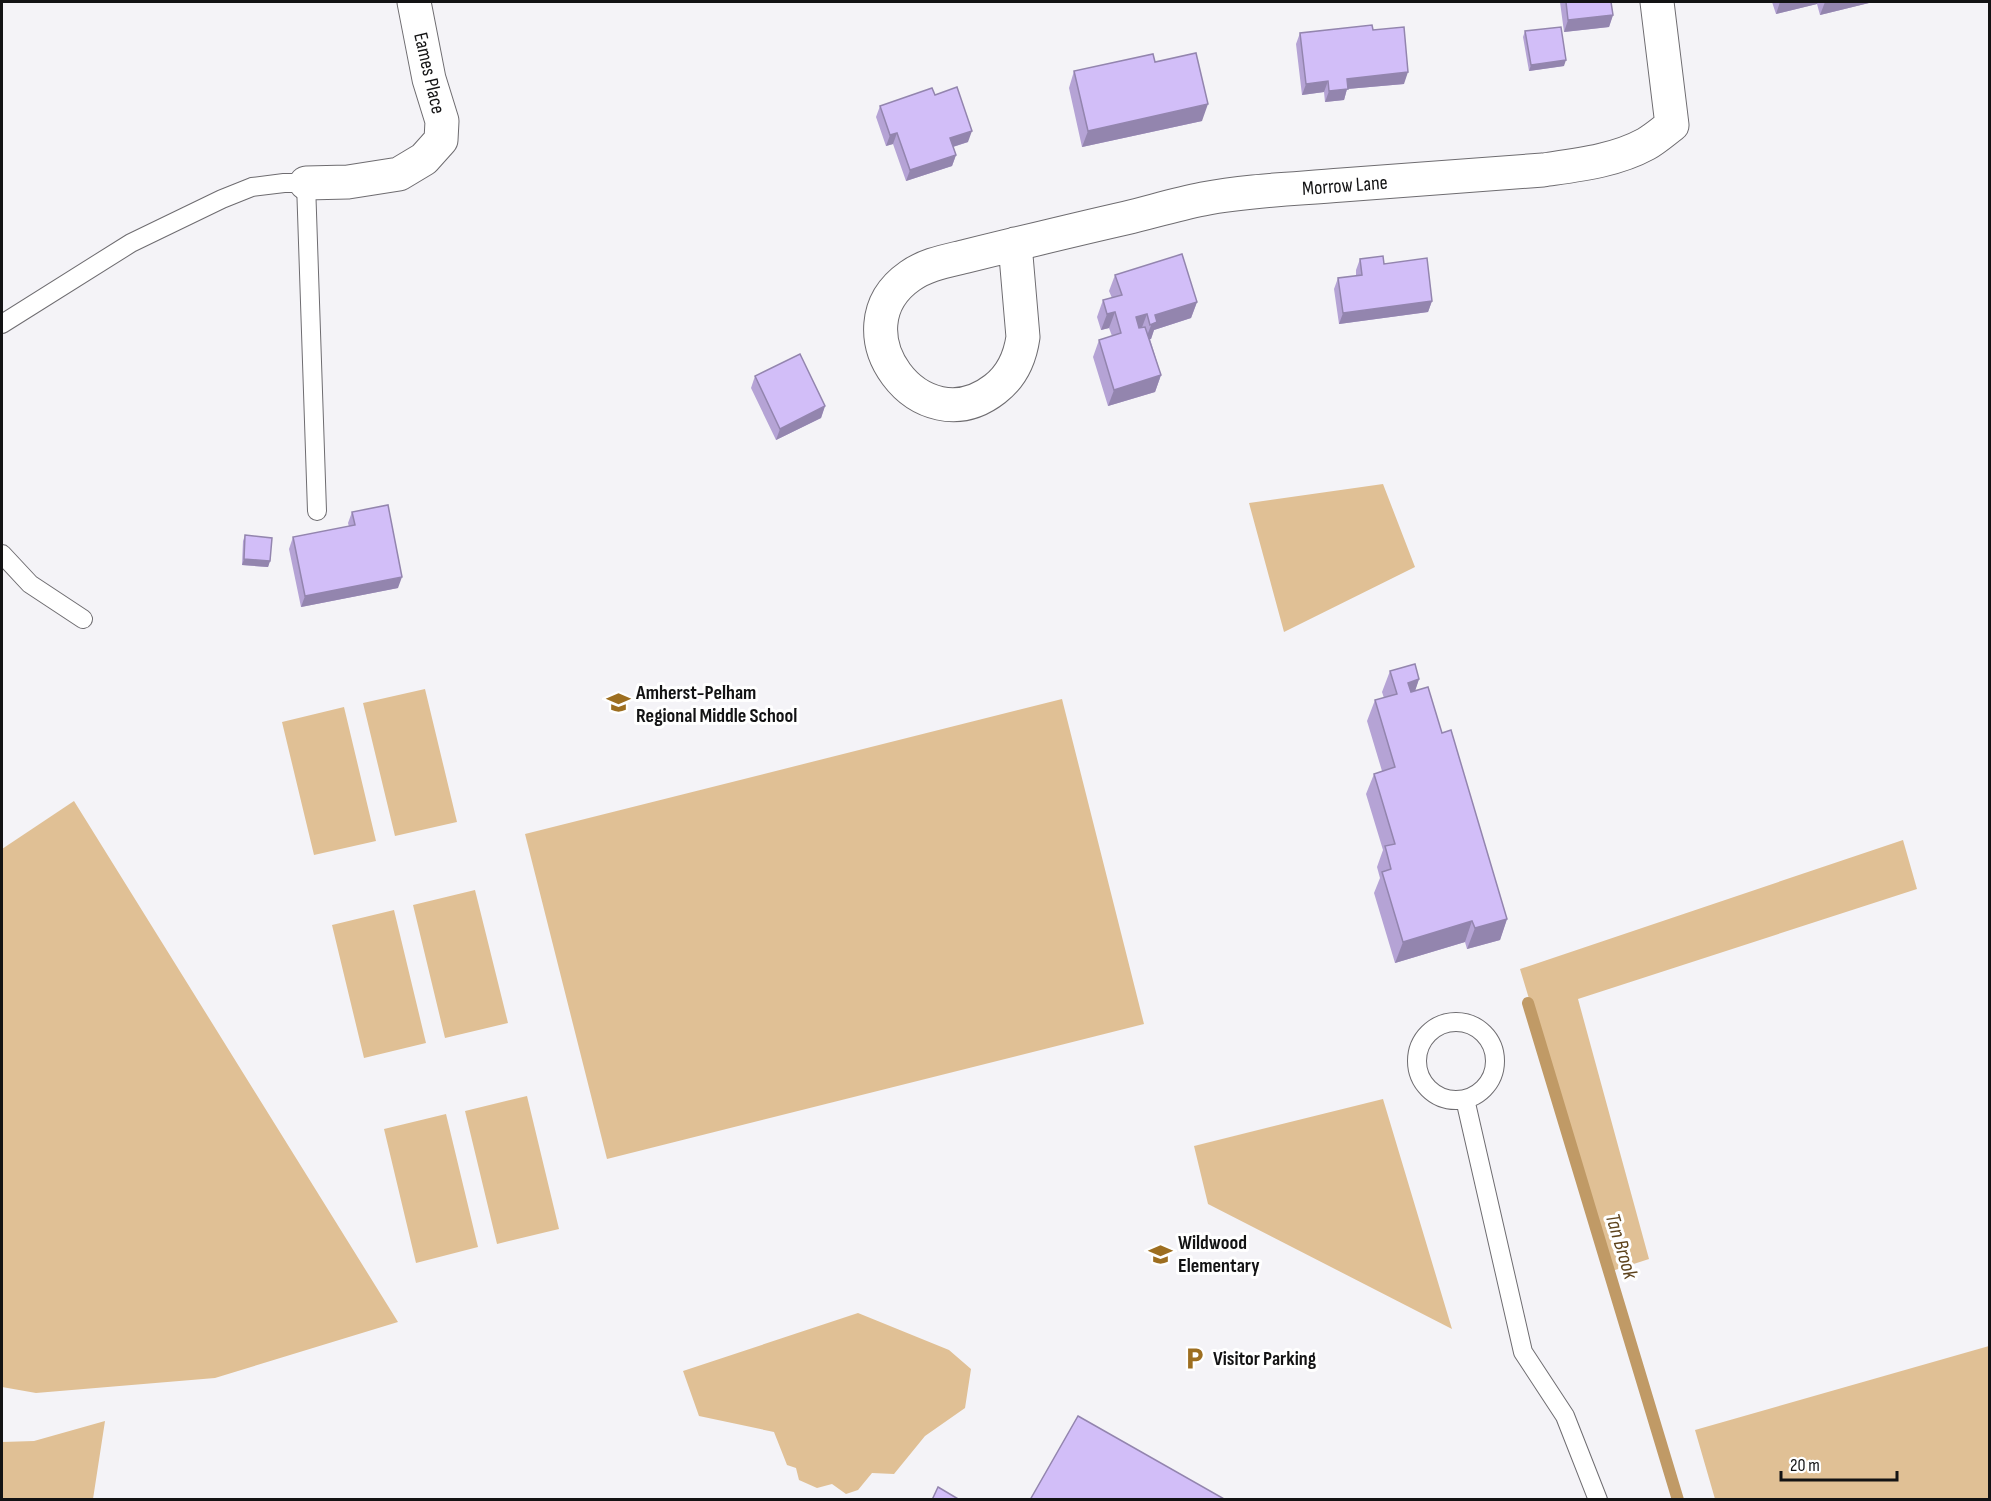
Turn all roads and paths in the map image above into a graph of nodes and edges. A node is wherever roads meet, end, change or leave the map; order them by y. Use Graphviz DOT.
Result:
graph roads {
  1 [pos="414,2"];
  2 [pos="1656,2"];
  3 [pos="306,183"];
  4 [pos="1015,244"];
  5 [pos="2,324"];
  6 [pos="317,511"];
  7 [pos="2,554"];
  8 [pos="83,620"];
  9 [pos="1465,1099"];
  10 [pos="1598,1500"];
  1 -- 3 [label="street, Eames Place"];
  2 -- 4 [label="street, Morrow Lane"];
  3 -- 5 [label="lane"];
  3 -- 6 [label="lane"];
  4 -- 4 [label="street, Morrow Lane"];
  7 -- 8 [label="lane"];
  9 -- 9 [label="lane"];
  9 -- 10 [label="lane"];
}
